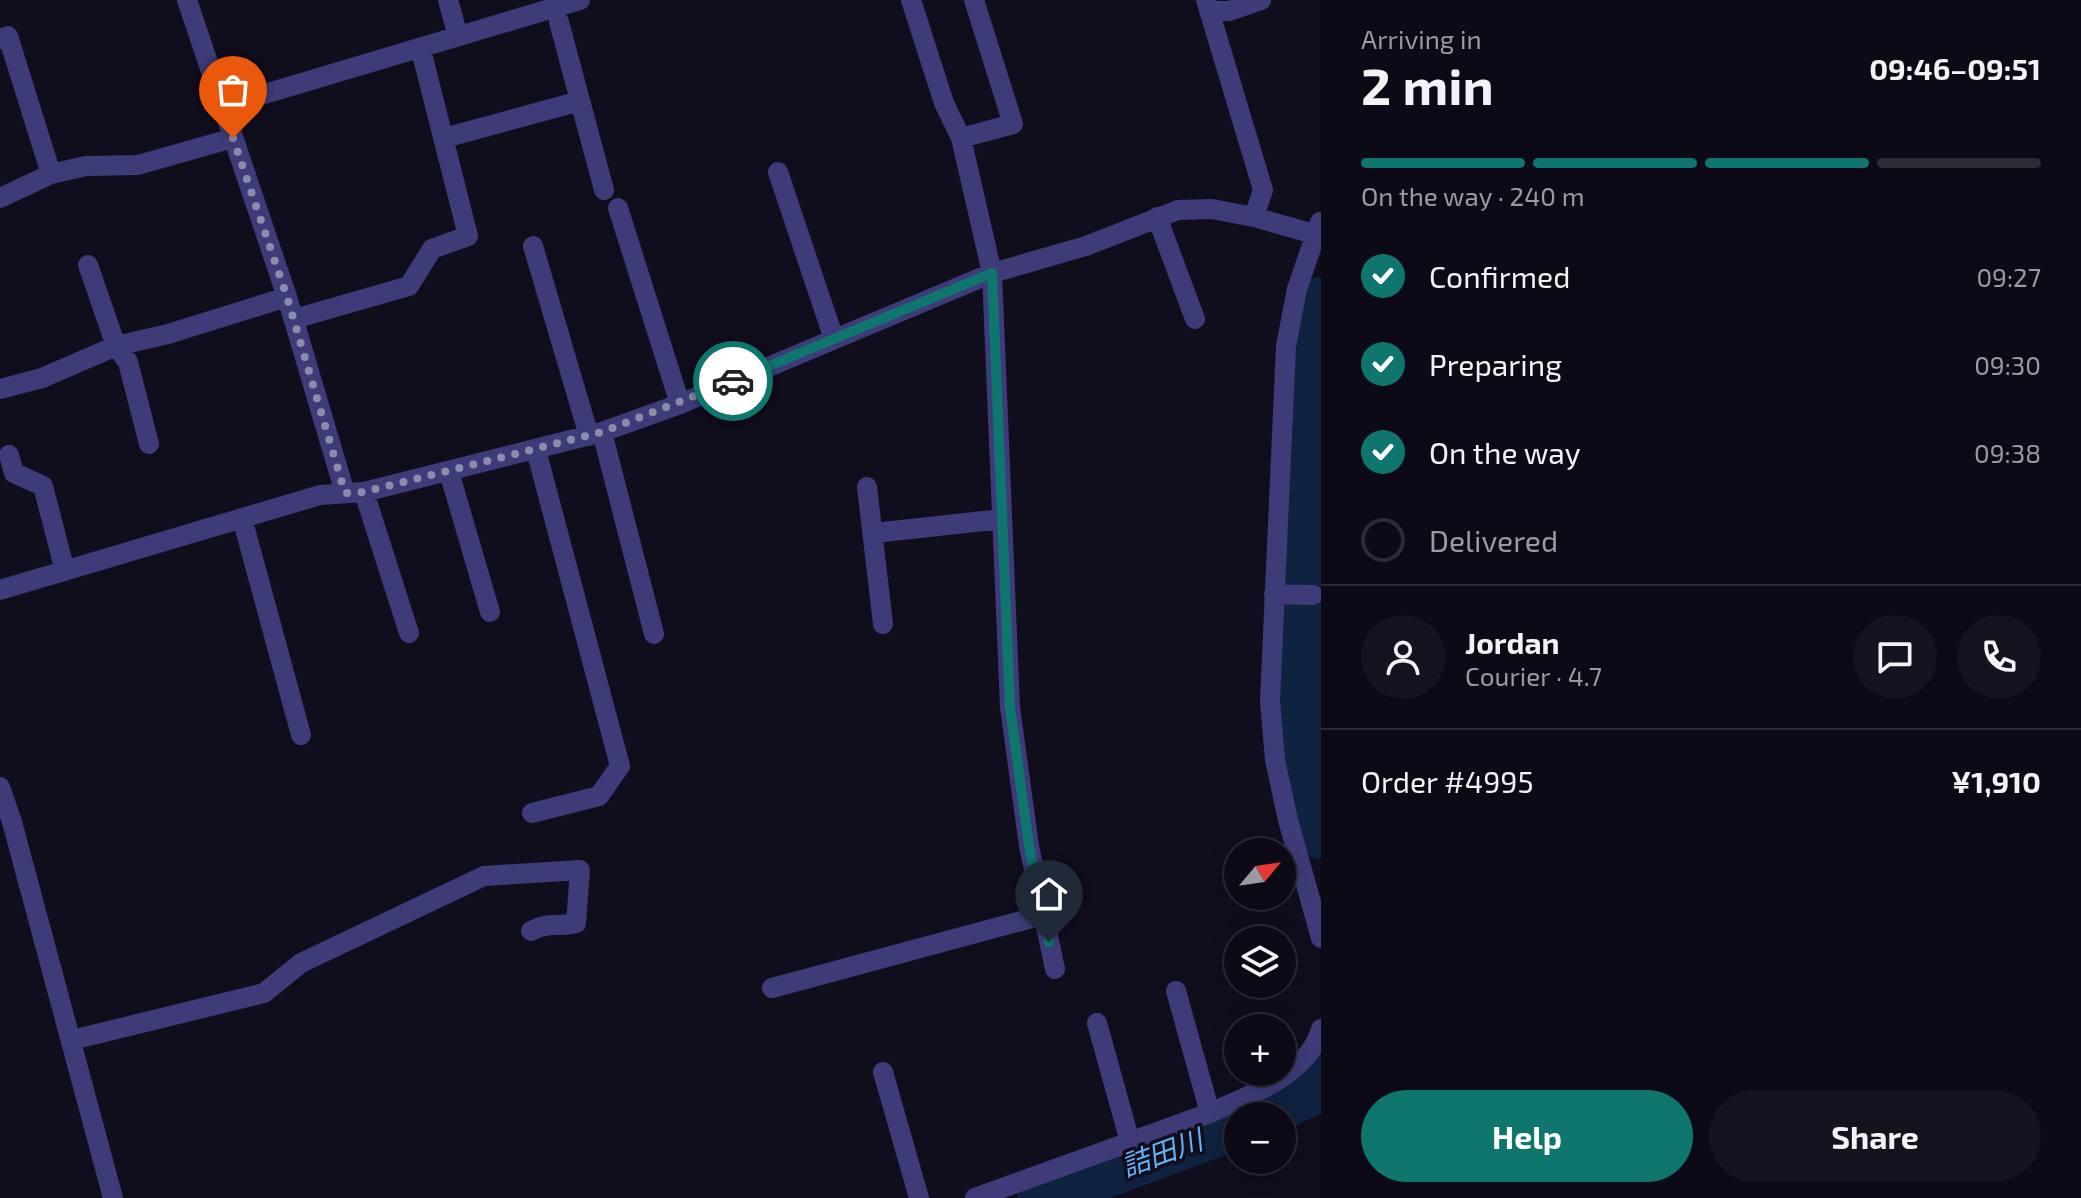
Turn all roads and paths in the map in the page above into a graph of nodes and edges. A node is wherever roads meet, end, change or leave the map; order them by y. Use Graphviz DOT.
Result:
graph roads {
  1 [pos="187,0"];
  2 [pos="448,0"];
  3 [pos="580,0"];
  4 [pos="911,0"];
  5 [pos="974,0"];
  6 [pos="1261,0"];
  7 [pos="1208,5"];
  8 [pos="559,22"];
  9 [pos="458,36"];
  10 [pos="0,39"];
  11 [pos="423,58"];
  12 [pos="580,101"];
  13 [pos="221,107"];
  14 [pos="233,138"];
  15 [pos="444,138"];
  16 [pos="961,138"];
  17 [pos="778,172"];
  18 [pos="51,174"];
  19 [pos="604,190"];
  20 [pos="0,198"];
  21 [pos="618,208"];
  22 [pos="1157,217"];
  23 [pos="1254,217"];
  24 [pos="1319,230"];
  25 [pos="533,246"];
  26 [pos="88,265"];
  27 [pos="992,273"];
  28 [pos="287,297"];
  29 [pos="294,319"];
  30 [pos="1195,319"];
  31 [pos="834,339"];
  32 [pos="116,346"];
  33 [pos="0,389"];
  34 [pos="680,404"];
  35 [pos="596,434"];
  36 [pos="149,444"];
  37 [pos="536,450"];
  38 [pos="9,455"];
  39 [pos="449,472"];
  40 [pos="867,487"];
  41 [pos="355,493"];
  42 [pos="242,518"];
  43 [pos="1002,519"];
  44 [pos="874,533"];
  45 [pos="65,571"];
  46 [pos="0,590"];
  47 [pos="1274,594"];
  48 [pos="1313,595"];
  49 [pos="490,612"];
  50 [pos="883,624"];
  51 [pos="409,633"];
  52 [pos="654,634"];
  53 [pos="301,735"];
  54 [pos="0,787"];
  55 [pos="532,813"];
  56 [pos="6,826"];
  57 [pos="1043,915"];
  58 [pos="1320,929"];
  59 [pos="531,931"];
  60 [pos="1055,969"];
  61 [pos="772,988"];
  62 [pos="1176,991"];
  63 [pos="1097,1023"];
  64 [pos="1321,1029"];
  65 [pos="72,1040"];
  66 [pos="883,1072"];
  67 [pos="1210,1113"];
  68 [pos="1130,1142"];
  69 [pos="1015,1192"];
  70 [pos="113,1198"];
  71 [pos="919,1198"];
  72 [pos="975,1198"];
  1 -- 13 [label="street"];
  2 -- 9 [label="street"];
  3 -- 9 [label="street"];
  4 -- 16 [label="street"];
  5 -- 16 [label="street"];
  6 -- 7 [label="street"];
  7 -- 23 [label="street"];
  8 -- 12 [label="street"];
  9 -- 13 [label="street"];
  10 -- 18 [label="street"];
  11 -- 15 [label="street"];
  12 -- 15 [label="street"];
  12 -- 19 [label="street"];
  13 -- 14 [label="street"];
  14 -- 18 [label="street"];
  14 -- 28 [label="street"];
  15 -- 29 [label="street"];
  16 -- 27 [label="street"];
  17 -- 31 [label="street"];
  18 -- 20 [label="street"];
  21 -- 34 [label="street"];
  22 -- 23 [label="street"];
  22 -- 27 [label="street"];
  22 -- 30 [label="street"];
  23 -- 24 [label="street"];
  24 -- 47 [label="street"];
  25 -- 35 [label="street"];
  26 -- 32 [label="street"];
  27 -- 31 [label="street"];
  27 -- 43 [label="street"];
  28 -- 29 [label="street"];
  28 -- 32 [label="street"];
  29 -- 41 [label="street"];
  31 -- 34 [label="street"];
  32 -- 33 [label="street"];
  32 -- 36 [label="street"];
  34 -- 35 [label="street"];
  35 -- 37 [label="street"];
  35 -- 52 [label="street"];
  37 -- 39 [label="street"];
  37 -- 55 [label="street"];
  38 -- 45 [label="street"];
  39 -- 41 [label="street"];
  39 -- 49 [label="street"];
  40 -- 44 [label="street"];
  41 -- 42 [label="street"];
  41 -- 51 [label="street"];
  42 -- 45 [label="street"];
  42 -- 53 [label="street"];
  43 -- 44 [label="street"];
  43 -- 57 [label="street"];
  44 -- 50 [label="street"];
  45 -- 46 [label="street"];
  47 -- 48 [label="street"];
  47 -- 58 [label="street"];
  54 -- 56 [label="street"];
  56 -- 65 [label="street"];
  57 -- 60 [label="street"];
  57 -- 61 [label="street"];
  59 -- 65 [label="street"];
  62 -- 67 [label="street"];
  63 -- 68 [label="street"];
  64 -- 67 [label="street"];
  65 -- 70 [label="street"];
  66 -- 71 [label="street"];
  67 -- 68 [label="street"];
  68 -- 69 [label="street"];
  69 -- 72 [label="street"];
}
